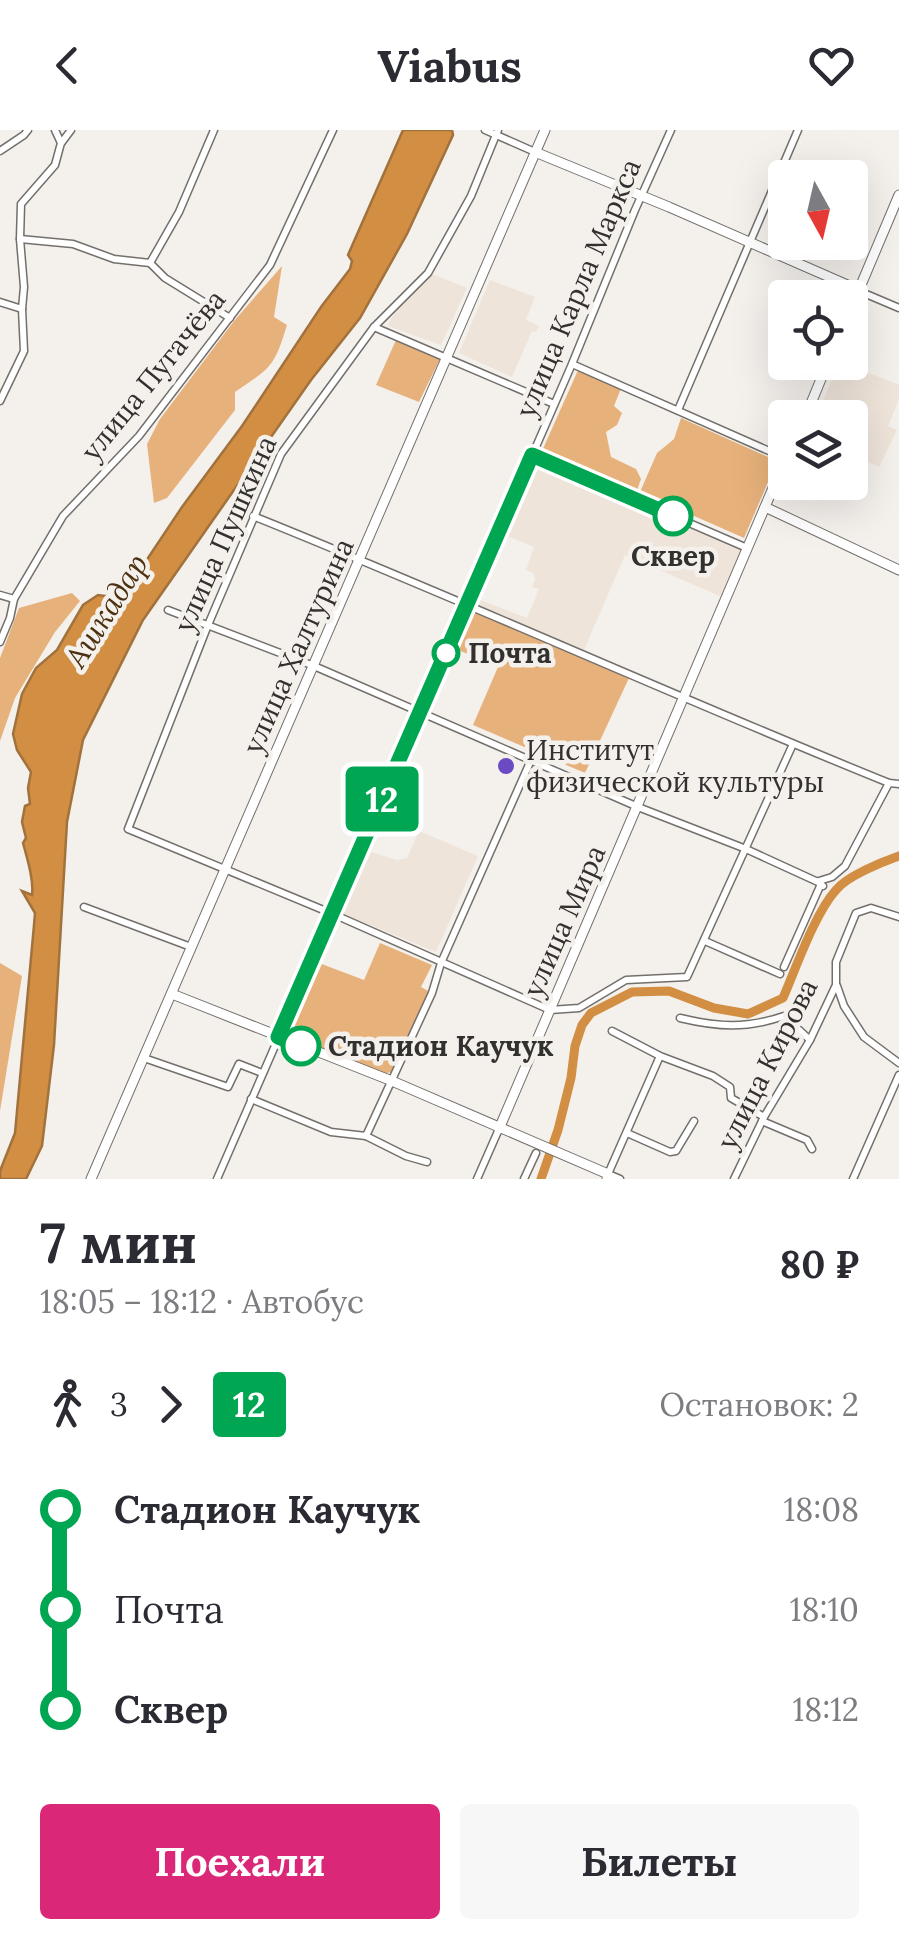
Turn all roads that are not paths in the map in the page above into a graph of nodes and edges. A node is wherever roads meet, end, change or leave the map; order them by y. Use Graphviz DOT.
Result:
graph roads {
  1 [pos="28,130"];
  2 [pos="55,130"];
  3 [pos="72,130"];
  4 [pos="214,130"];
  5 [pos="334,130"];
  6 [pos="484,130"];
  7 [pos="545,130"];
  8 [pos="671,130"];
  9 [pos="798,130"];
  10 [pos="497,132"];
  11 [pos="62,144"];
  12 [pos="0,151"];
  13 [pos="535,152"];
  14 [pos="899,194"];
  15 [pos="642,195"];
  16 [pos="20,239"];
  17 [pos="750,243"];
  18 [pos="150,263"];
  19 [pos="835,280"];
  20 [pos="862,280"];
  21 [pos="868,294"];
  22 [pos="0,302"];
  23 [pos="899,308"];
  24 [pos="22,309"];
  25 [pos="230,318"];
  26 [pos="374,327"];
  27 [pos="447,358"];
  28 [pos="572,364"];
  29 [pos="0,401"];
  30 [pos="554,404"];
  31 [pos="678,410"];
  32 [pos="768,451"];
  33 [pos="532,455"];
  34 [pos="768,500"];
  35 [pos="766,505"];
  36 [pos="254,516"];
  37 [pos="747,548"];
  38 [pos="361,559"];
  39 [pos="899,567"];
  40 [pos="0,595"];
  41 [pos="14,600"];
  42 [pos="466,606"];
  43 [pos="168,610"];
  44 [pos="208,626"];
  45 [pos="0,642"];
  46 [pos="314,666"];
  47 [pos="682,698"];
  48 [pos="420,711"];
  49 [pos="794,744"];
  50 [pos="531,760"];
  51 [pos="890,784"];
  52 [pos="899,784"];
  53 [pos="638,807"];
  54 [pos="746,849"];
  55 [pos="226,869"];
  56 [pos="821,884"];
  57 [pos="84,907"];
  58 [pos="332,914"];
  59 [pos="899,917"];
  60 [pos="705,941"];
  61 [pos="192,948"];
  62 [pos="441,963"];
  63 [pos="836,985"];
  64 [pos="172,994"];
  65 [pos="550,1010"];
  66 [pos="680,1018"];
  67 [pos="612,1030"];
  68 [pos="278,1037"];
  69 [pos="810,1040"];
  70 [pos="660,1056"];
  71 [pos="144,1058"];
  72 [pos="899,1064"];
  73 [pos="262,1073"];
  74 [pos="899,1075"];
  75 [pos="392,1081"];
  76 [pos="251,1099"];
  77 [pos="763,1119"];
  78 [pos="694,1120"];
  79 [pos="499,1129"];
  80 [pos="627,1133"];
  81 [pos="366,1136"];
  82 [pos="812,1148"];
  83 [pos="536,1153"];
  84 [pos="427,1162"];
  85 [pos="608,1177"];
  86 [pos="91,1179"];
  87 [pos="217,1179"];
  88 [pos="477,1179"];
  89 [pos="524,1179"];
  90 [pos="620,1179"];
  91 [pos="734,1179"];
  92 [pos="852,1179"];
  1 -- 12 [label="street"];
  2 -- 11 [label="street"];
  3 -- 11 [label="street"];
  4 -- 18 [label="street"];
  5 -- 25 [label="street, улица Пугачёва"];
  6 -- 10 [label="street"];
  7 -- 13 [label="main road, улица Халтурина"];
  8 -- 15 [label="street, улица Карла Маркса"];
  9 -- 17 [label="street"];
  10 -- 13 [label="street"];
  10 -- 26 [label="street, улица Пушкина"];
  11 -- 16 [label="street"];
  13 -- 15 [label="main road"];
  13 -- 27 [label="main road, улица Халтурина"];
  14 -- 20 [label="main road"];
  15 -- 17 [label="main road"];
  15 -- 28 [label="street, улица Карла Маркса"];
  16 -- 18 [label="street"];
  16 -- 24 [label="street"];
  17 -- 19 [label="main road"];
  17 -- 31 [label="street"];
  18 -- 25 [label="street"];
  21 -- 23 [label="street"];
  22 -- 24 [label="street"];
  24 -- 29 [label="street"];
  25 -- 41 [label="street, улица Пугачёва"];
  26 -- 27 [label="street"];
  26 -- 36 [label="street, улица Пушкина"];
  27 -- 30 [label="street"];
  27 -- 38 [label="main road, улица Халтурина"];
  28 -- 30 [label="street, улица Карла Маркса"];
  28 -- 31 [label="street"];
  30 -- 33 [label="street, улица Карла Маркса"];
  31 -- 32 [label="street"];
  33 -- 37 [label="street"];
  33 -- 42 [label="street, улица Карла Маркса"];
  34 -- 35 [label="main road, улица Мира"];
  35 -- 37 [label="main road, улица Мира"];
  35 -- 39 [label="main road"];
  36 -- 38 [label="street"];
  36 -- 44 [label="street, улица Пушкина"];
  37 -- 47 [label="main road, улица Мира"];
  38 -- 42 [label="street"];
  38 -- 46 [label="main road, улица Халтурина"];
  40 -- 41 [label="street"];
  41 -- 45 [label="street, улица Пугачёва"];
  42 -- 47 [label="street"];
  42 -- 48 [label="street, улица Карла Маркса"];
  43 -- 44 [label="street"];
  44 -- 46 [label="street"];
  44 -- 55 [label="street, улица Пушкина"];
  46 -- 48 [label="street"];
  46 -- 55 [label="main road, улица Халтурина"];
  47 -- 49 [label="street"];
  47 -- 53 [label="main road, улица Мира"];
  48 -- 50 [label="street"];
  48 -- 58 [label="street, улица Карла Маркса"];
  49 -- 51 [label="street"];
  49 -- 54 [label="street"];
  50 -- 53 [label="street"];
  50 -- 62 [label="street"];
  51 -- 52 [label="street"];
  51 -- 56 [label="street"];
  53 -- 54 [label="street"];
  53 -- 65 [label="main road, улица Мира"];
  54 -- 56 [label="street"];
  54 -- 60 [label="street"];
  55 -- 58 [label="street"];
  55 -- 61 [label="main road, улица Халтурина"];
  56 -- 60 [label="street"];
  57 -- 61 [label="street"];
  58 -- 62 [label="street"];
  58 -- 68 [label="street, улица Карла Маркса"];
  59 -- 63 [label="street, улица Кирова"];
  60 -- 65 [label="street"];
  61 -- 64 [label="main road, улица Халтурина"];
  62 -- 65 [label="street"];
  62 -- 75 [label="street"];
  63 -- 69 [label="street, улица Кирова"];
  63 -- 72 [label="street"];
  64 -- 68 [label="main road"];
  64 -- 71 [label="main road, улица Халтурина"];
  65 -- 79 [label="main road, улица Мира"];
  66 -- 69 [label="street"];
  67 -- 70 [label="street"];
  68 -- 73 [label="street, улица Карла Маркса"];
  68 -- 75 [label="main road"];
  69 -- 77 [label="street, улица Кирова"];
  70 -- 77 [label="street"];
  70 -- 80 [label="street"];
  71 -- 73 [label="street"];
  71 -- 86 [label="main road, улица Халтурина"];
  73 -- 76 [label="street, улица Карла Маркса"];
  74 -- 92 [label="street"];
  75 -- 79 [label="main road"];
  75 -- 81 [label="street"];
  76 -- 81 [label="street"];
  76 -- 87 [label="street, улица Карла Маркса"];
  77 -- 82 [label="street"];
  77 -- 91 [label="street, улица Кирова"];
  78 -- 80 [label="street"];
  79 -- 85 [label="main road"];
  79 -- 88 [label="street, улица Мира"];
  80 -- 85 [label="street"];
  81 -- 84 [label="street"];
  83 -- 89 [label="street"];
  85 -- 90 [label="street"];
}
